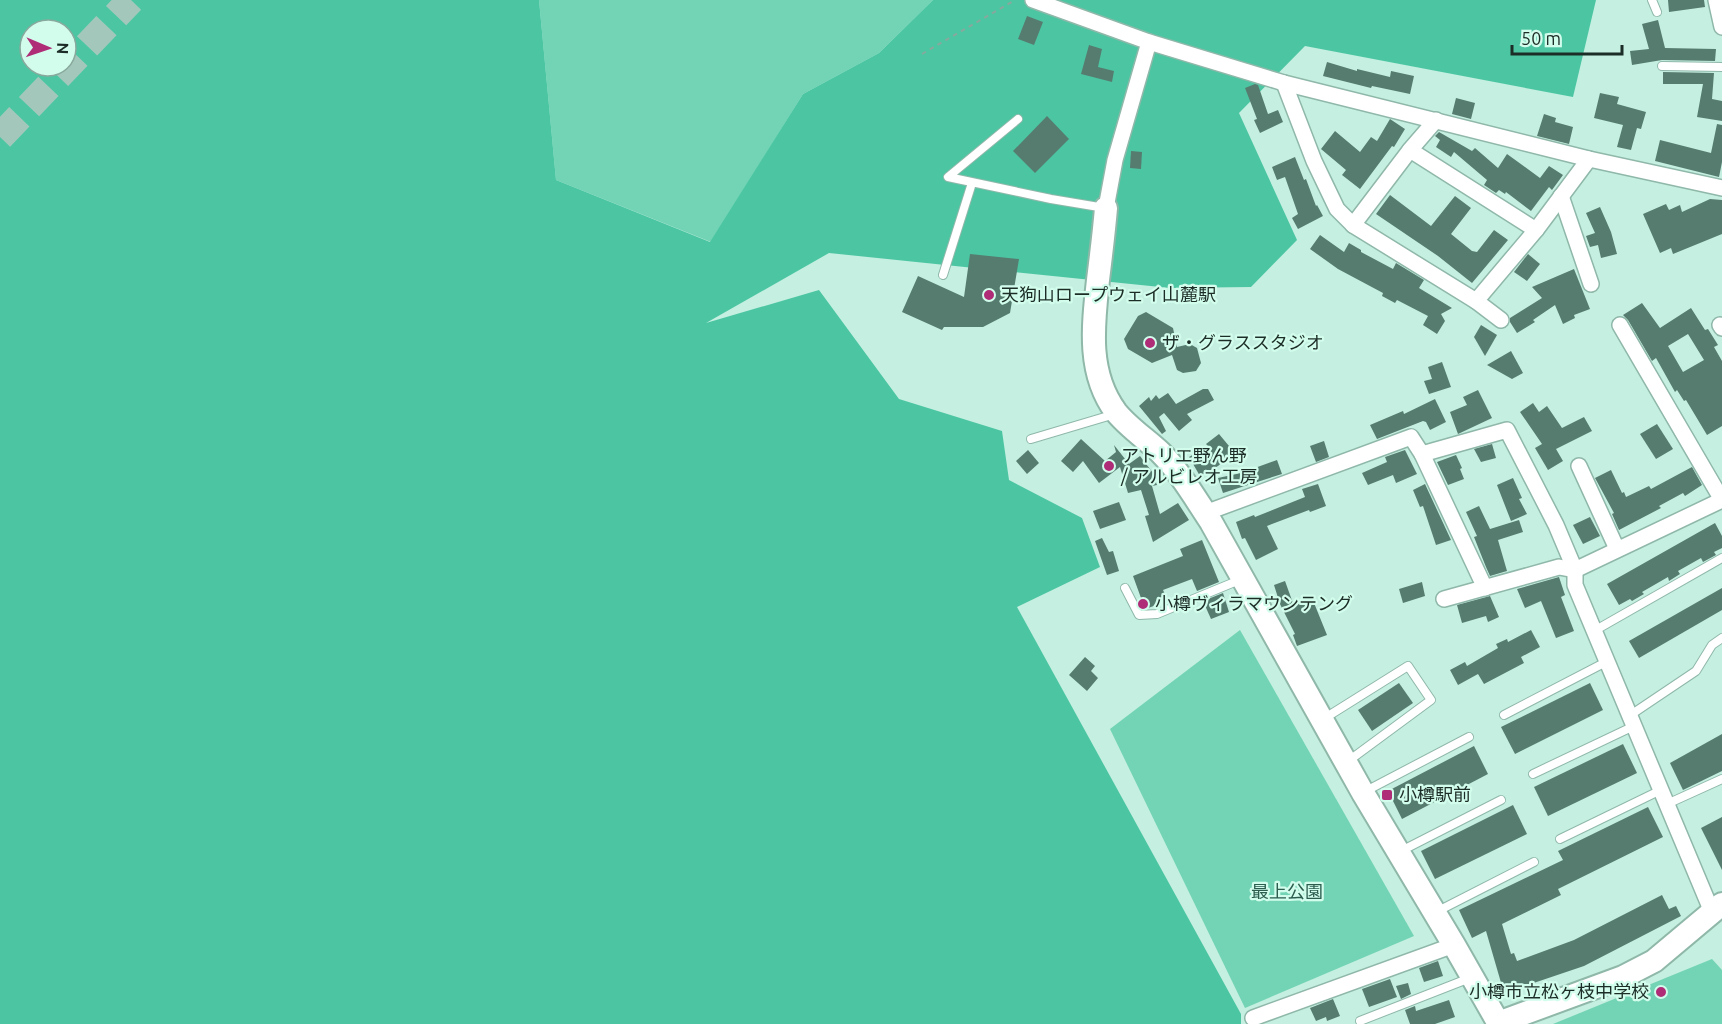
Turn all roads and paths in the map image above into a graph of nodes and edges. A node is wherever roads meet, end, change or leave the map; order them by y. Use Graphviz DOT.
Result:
graph roads {
  1 [pos="1015,0"];
  2 [pos="1033,0"];
  3 [pos="1653,0"];
  4 [pos="1716,0"];
  5 [pos="1657,12"];
  6 [pos="1722,27"];
  7 [pos="1149,42"];
  8 [pos="922,54"];
  9 [pos="1662,66"];
  10 [pos="1722,67"];
  11 [pos="1284,83"];
  12 [pos="1018,119"];
  13 [pos="1436,120"];
  14 [pos="1410,150"];
  15 [pos="1589,159"];
  16 [pos="972,183"];
  17 [pos="1722,189"];
  18 [pos="1560,196"];
  19 [pos="1106,208"];
  20 [pos="1353,225"];
  21 [pos="1536,230"];
  22 [pos="944,275"];
  23 [pos="1591,284"];
  24 [pos="1476,301"];
  25 [pos="1501,320"];
  26 [pos="1620,325"];
  27 [pos="1117,413"];
  28 [pos="1030,439"];
  29 [pos="1422,454"];
  30 [pos="1579,466"];
  31 [pos="1722,500"];
  32 [pos="1205,513"];
  33 [pos="1617,549"];
  34 [pos="1722,558"];
  35 [pos="1575,570"];
  36 [pos="1243,579"];
  37 [pos="1125,588"];
  38 [pos="1485,588"];
  39 [pos="1444,599"];
  40 [pos="1594,630"];
  41 [pos="1722,638"];
  42 [pos="1606,662"];
  43 [pos="1504,715"];
  44 [pos="1322,720"];
  45 [pos="1631,721"];
  46 [pos="1469,737"];
  47 [pos="1346,763"];
  48 [pos="1533,774"];
  49 [pos="1722,779"];
  50 [pos="1363,793"];
  51 [pos="1664,797"];
  52 [pos="1501,800"];
  53 [pos="1560,839"];
  54 [pos="1398,853"];
  55 [pos="1534,862"];
  56 [pos="1717,908"];
  57 [pos="1434,912"];
  58 [pos="1454,945"];
  59 [pos="1472,977"];
  60 [pos="1253,1018"];
  61 [pos="1360,1021"];
  62 [pos="1498,1024"];
  1 -- 8 [label="path"];
  2 -- 7 [label="street"];
  3 -- 5 [label="lane"];
  4 -- 6 [label="street"];
  7 -- 11 [label="street"];
  7 -- 19 [label="street"];
  9 -- 10 [label="lane"];
  11 -- 13 [label="street"];
  11 -- 20 [label="street"];
  12 -- 16 [label="lane"];
  13 -- 14 [label="street"];
  13 -- 15 [label="street"];
  14 -- 20 [label="street"];
  14 -- 21 [label="street"];
  15 -- 17 [label="street"];
  15 -- 18 [label="street"];
  16 -- 19 [label="lane"];
  16 -- 22 [label="lane"];
  18 -- 21 [label="street"];
  18 -- 23 [label="street"];
  19 -- 27 [label="street"];
  20 -- 24 [label="street"];
  21 -- 24 [label="street"];
  24 -- 25 [label="street"];
  26 -- 31 [label="street"];
  27 -- 28 [label="lane"];
  27 -- 32 [label="street"];
  29 -- 32 [label="street"];
  29 -- 35 [label="street"];
  29 -- 38 [label="street"];
  30 -- 33 [label="street"];
  31 -- 33 [label="street"];
  32 -- 36 [label="street"];
  33 -- 35 [label="street"];
  34 -- 40 [label="lane"];
  35 -- 38 [label="street"];
  35 -- 40 [label="street"];
  36 -- 37 [label="lane"];
  36 -- 44 [label="street"];
  38 -- 39 [label="street"];
  40 -- 42 [label="street"];
  41 -- 45 [label="lane"];
  42 -- 43 [label="lane"];
  42 -- 45 [label="street"];
  44 -- 47 [label="street"];
  44 -- 47 [label="lane"];
  45 -- 48 [label="lane"];
  45 -- 51 [label="street"];
  46 -- 50 [label="lane"];
  47 -- 50 [label="street"];
  49 -- 51 [label="lane"];
  50 -- 54 [label="street"];
  51 -- 53 [label="lane"];
  51 -- 56 [label="street"];
  52 -- 54 [label="lane"];
  54 -- 57 [label="street"];
  55 -- 57 [label="lane"];
  56 -- 62 [label="street"];
  57 -- 58 [label="street"];
  58 -- 59 [label="street"];
  58 -- 60 [label="street"];
  59 -- 61 [label="lane"];
  59 -- 62 [label="street"];
}
